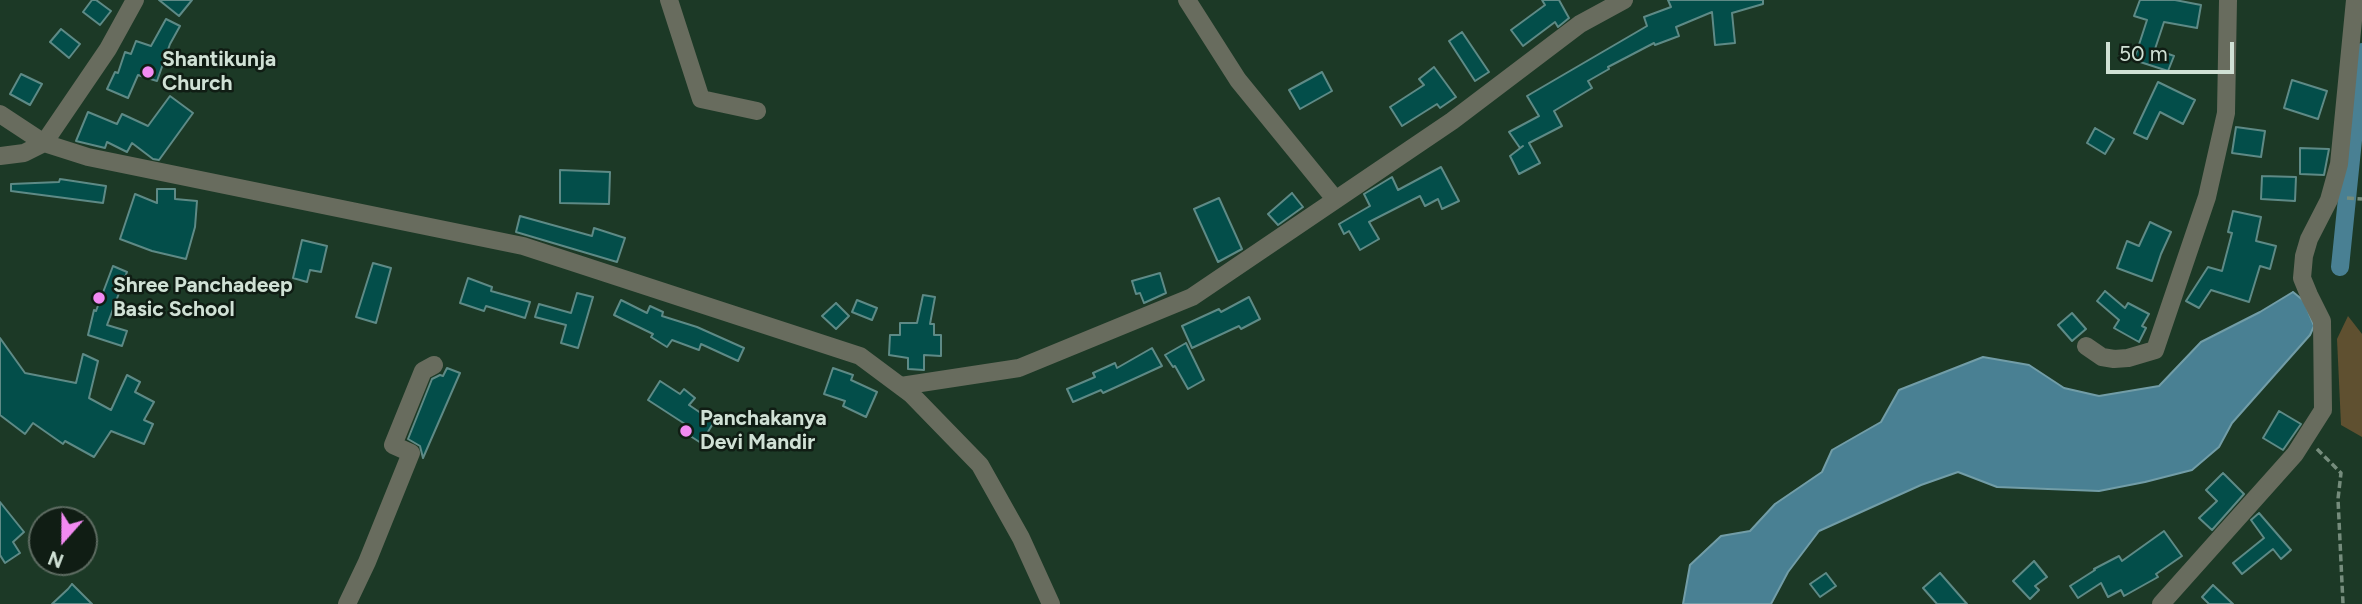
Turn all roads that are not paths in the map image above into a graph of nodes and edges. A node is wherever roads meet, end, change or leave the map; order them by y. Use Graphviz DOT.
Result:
graph roads {
  1 [pos="135,0"];
  2 [pos="669,0"];
  3 [pos="1188,0"];
  4 [pos="1624,0"];
  5 [pos="2228,0"];
  6 [pos="2355,0"];
  7 [pos="757,111"];
  8 [pos="0,114"];
  9 [pos="44,144"];
  10 [pos="0,156"];
  11 [pos="1335,199"];
  12 [pos="2086,346"];
  13 [pos="434,365"];
  14 [pos="901,386"];
  15 [pos="1050,600"];
  16 [pos="347,604"];
  17 [pos="2161,604"];
  1 -- 9 [label="street"];
  2 -- 7 [label="street"];
  3 -- 11 [label="street"];
  4 -- 11 [label="street"];
  5 -- 12 [label="street"];
  6 -- 17 [label="street"];
  8 -- 9 [label="street"];
  9 -- 10 [label="street"];
  9 -- 14 [label="street"];
  11 -- 14 [label="street"];
  13 -- 16 [label="street"];
  14 -- 15 [label="street"];
}
